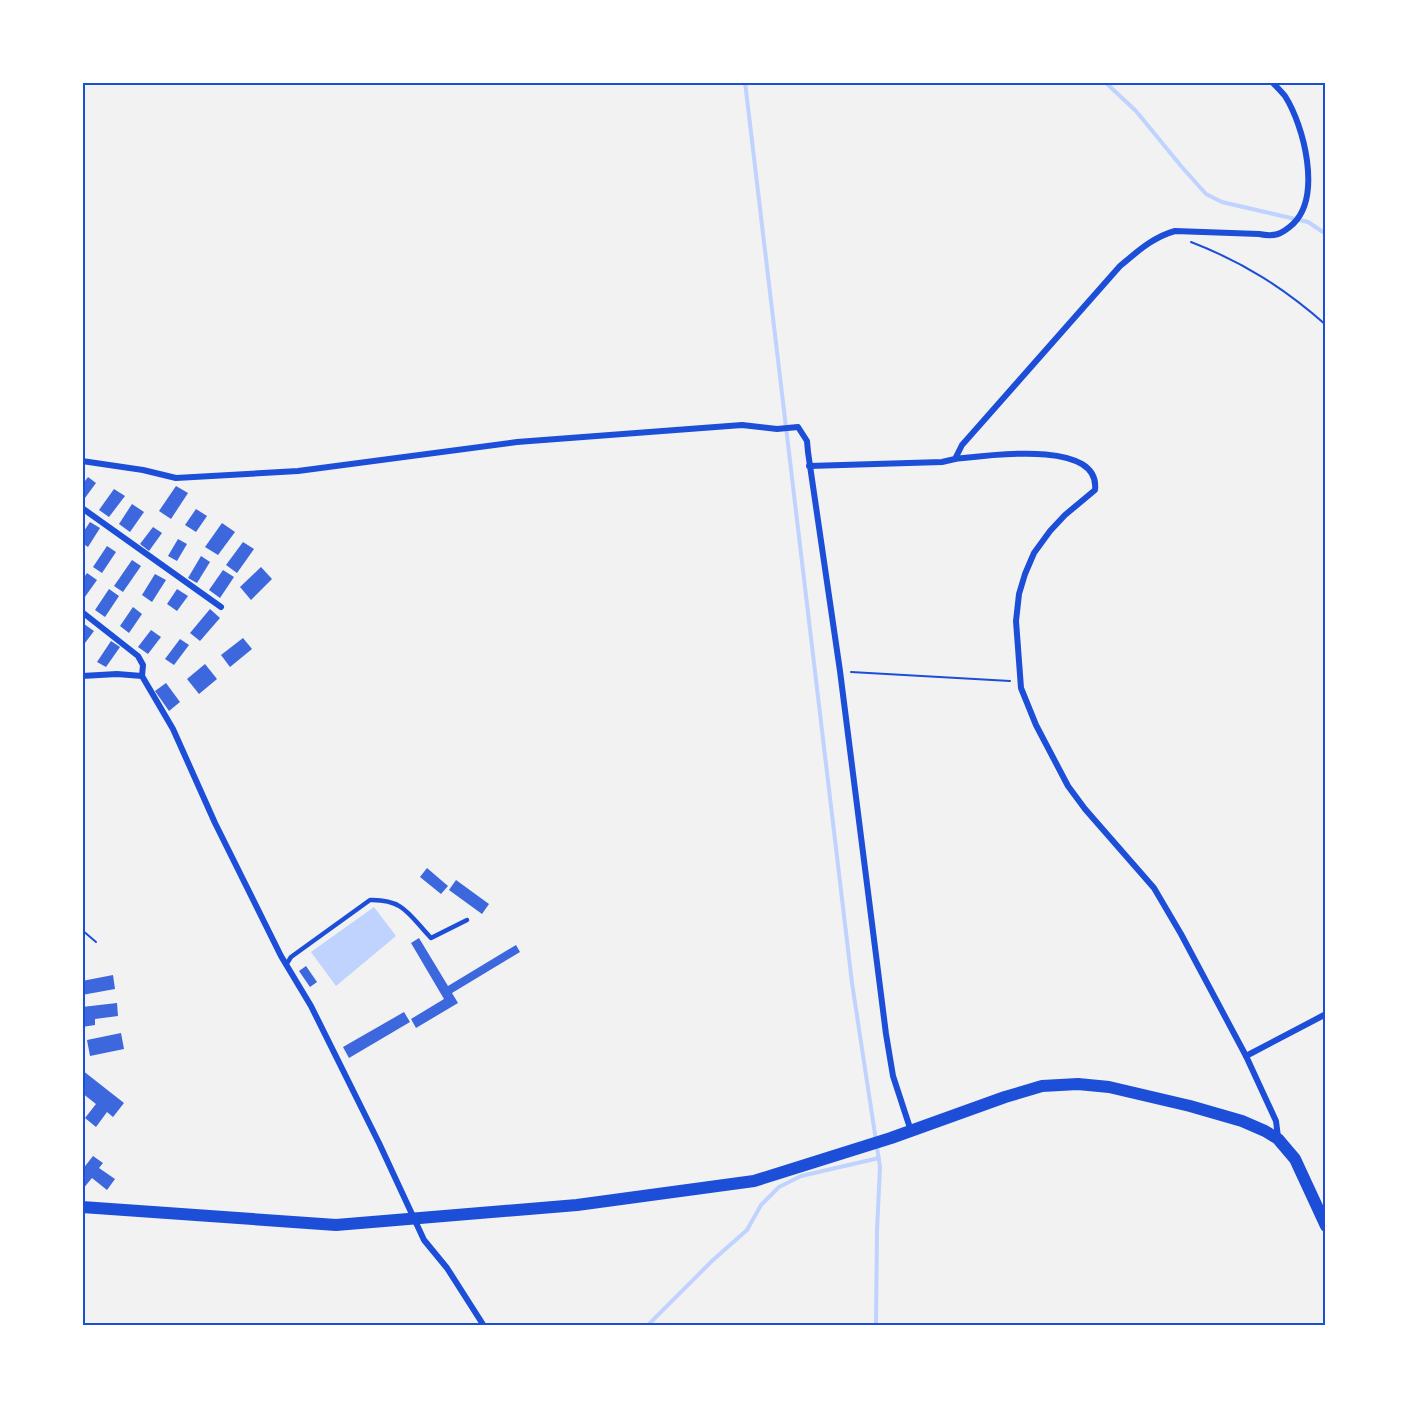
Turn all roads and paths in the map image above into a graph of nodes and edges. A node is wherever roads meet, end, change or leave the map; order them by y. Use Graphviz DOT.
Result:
graph roads {
  1 [pos="1272,82"];
  2 [pos="1184,240"];
  3 [pos="1326,325"];
  4 [pos="955,459"];
  5 [pos="82,461"];
  6 [pos="809,466"];
  7 [pos="82,508"];
  8 [pos="221,607"];
  9 [pos="82,612"];
  10 [pos="840,671"];
  11 [pos="82,676"];
  12 [pos="142,676"];
  13 [pos="1021,686"];
  14 [pos="467,921"];
  15 [pos="82,930"];
  16 [pos="96,942"];
  17 [pos="286,965"];
  18 [pos="1326,1014"];
  19 [pos="1246,1056"];
  20 [pos="911,1131"];
  21 [pos="1278,1139"];
  22 [pos="82,1208"];
  23 [pos="414,1219"];
  24 [pos="1326,1226"];
  25 [pos="484,1326"];
  1 -- 4 [label="street"];
  2 -- 3 [label="path"];
  4 -- 6 [label="street"];
  4 -- 13 [label="street"];
  5 -- 6 [label="street"];
  6 -- 10 [label="street"];
  7 -- 8 [label="street"];
  9 -- 12 [label="street"];
  10 -- 13 [label="path"];
  10 -- 20 [label="street"];
  11 -- 12 [label="street"];
  12 -- 17 [label="street"];
  13 -- 19 [label="street"];
  14 -- 17 [label="lane"];
  15 -- 16 [label="path"];
  17 -- 23 [label="street"];
  18 -- 19 [label="street"];
  19 -- 21 [label="street"];
  20 -- 21 [label="main road"];
  20 -- 23 [label="main road"];
  21 -- 24 [label="main road"];
  22 -- 23 [label="main road"];
  23 -- 25 [label="street"];
}
